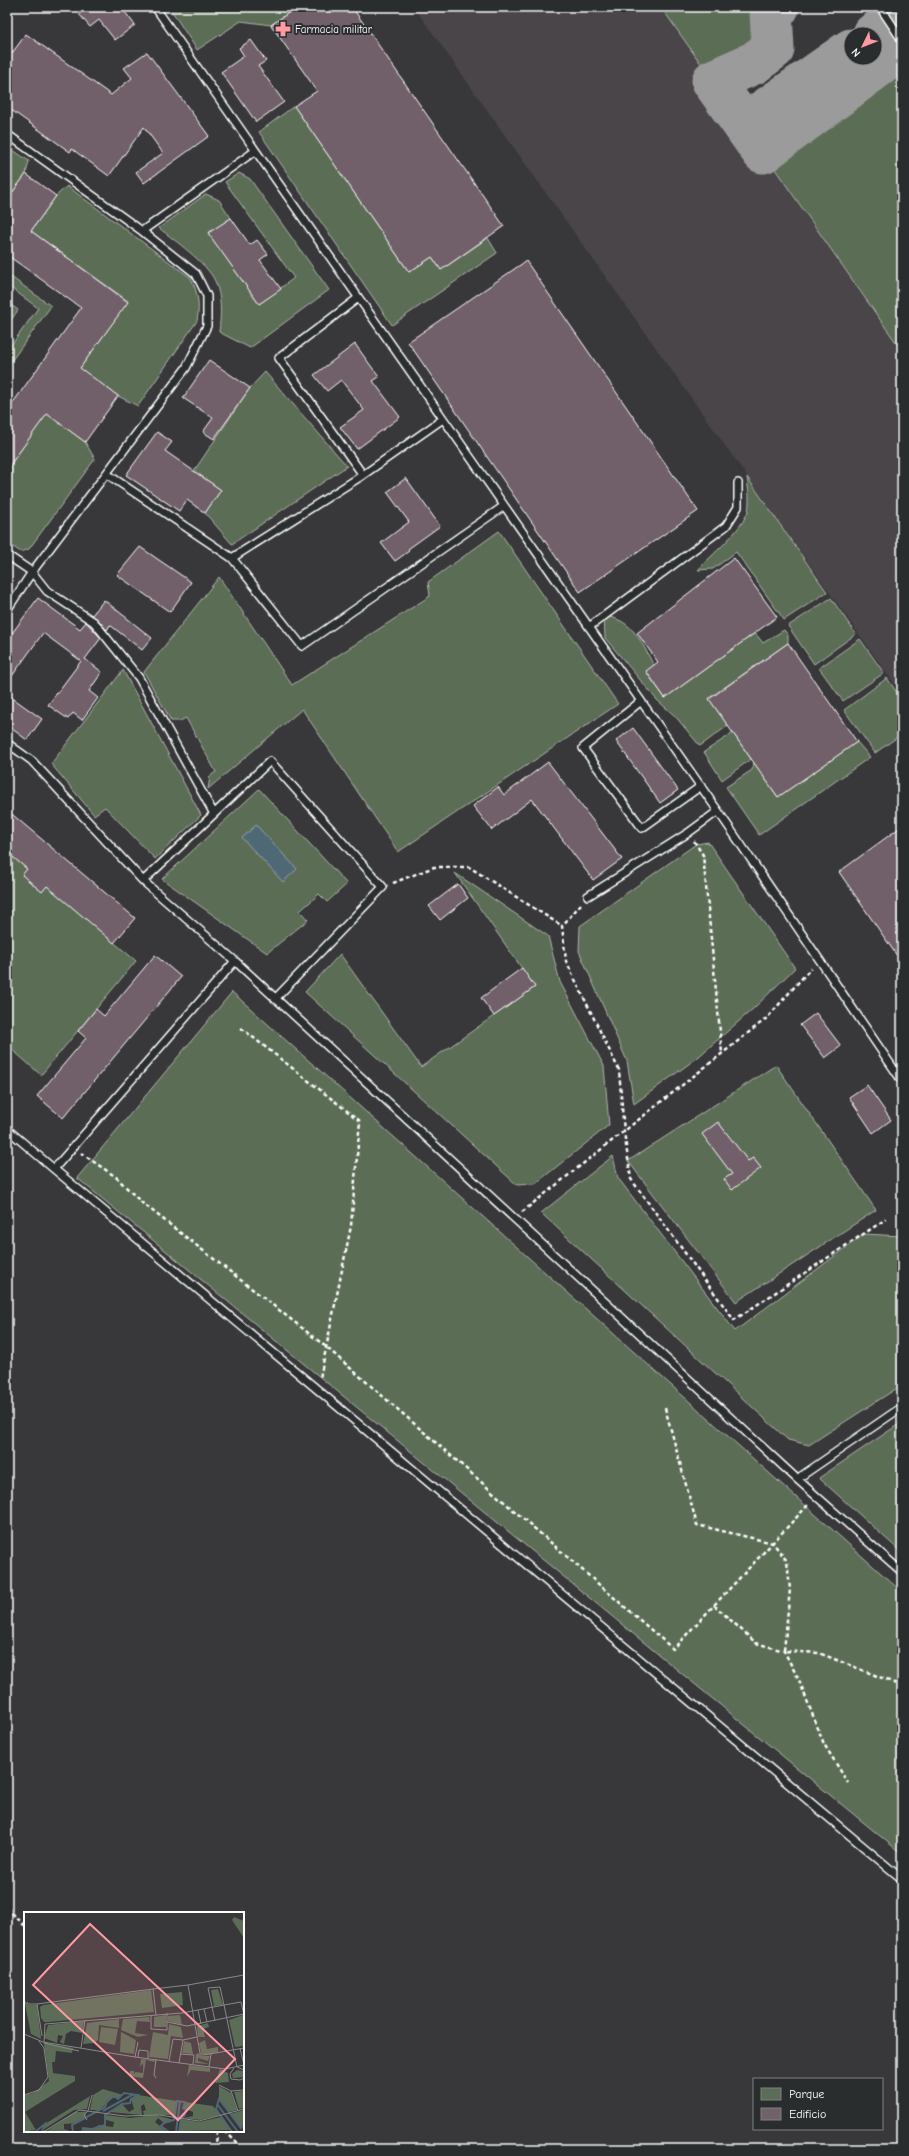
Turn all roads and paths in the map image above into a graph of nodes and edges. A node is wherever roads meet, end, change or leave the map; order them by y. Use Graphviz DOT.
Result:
graph roads {
  1 [pos="155,7"];
  2 [pos="880,7"];
  3 [pos="902,40"];
  4 [pos="7,134"];
  5 [pos="255,151"];
  6 [pos="142,231"];
  7 [pos="358,298"];
  8 [pos="443,418"];
  9 [pos="107,474"];
  10 [pos="363,475"];
  11 [pos="738,484"];
  12 [pos="504,506"];
  13 [pos="7,555"];
  14 [pos="232,558"];
  15 [pos="32,572"];
  16 [pos="7,610"];
  17 [pos="589,627"];
  18 [pos="641,701"];
  19 [pos="7,743"];
  20 [pos="701,786"];
  21 [pos="718,811"];
  22 [pos="214,814"];
  23 [pos="688,833"];
  24 [pos="143,881"];
  25 [pos="383,887"];
  26 [pos="588,896"];
  27 [pos="562,926"];
  28 [pos="820,959"];
  29 [pos="235,961"];
  30 [pos="275,999"];
  31 [pos="240,1028"];
  32 [pos="722,1053"];
  33 [pos="902,1081"];
  34 [pos="7,1129"];
  35 [pos="624,1132"];
  36 [pos="74,1148"];
  37 [pos="54,1169"];
  38 [pos="514,1219"];
  39 [pos="886,1219"];
  40 [pos="325,1346"];
  41 [pos="318,1390"];
  42 [pos="902,1407"];
  43 [pos="665,1408"];
  44 [pos="796,1479"];
  45 [pos="816,1497"];
  46 [pos="773,1543"];
  47 [pos="902,1572"];
  48 [pos="714,1606"];
  49 [pos="784,1651"];
  50 [pos="902,1686"];
  51 [pos="848,1783"];
  52 [pos="902,1878"];
  53 [pos="7,1908"];
  54 [pos="24,1925"];
  55 [pos="217,2132"];
  56 [pos="226,2132"];
  57 [pos="216,2149"];
  58 [pos="243,2149"];
  1 -- 5 [label="lane"];
  2 -- 3 [label="lane"];
  4 -- 6 [label="lane"];
  5 -- 6 [label="lane"];
  5 -- 7 [label="lane"];
  6 -- 9 [label="lane"];
  7 -- 8 [label="lane"];
  7 -- 10 [label="lane"];
  8 -- 10 [label="lane"];
  8 -- 12 [label="lane"];
  9 -- 14 [label="lane"];
  9 -- 15 [label="lane"];
  10 -- 14 [label="lane"];
  11 -- 17 [label="lane"];
  12 -- 14 [label="lane"];
  12 -- 17 [label="lane"];
  13 -- 15 [label="lane"];
  15 -- 16 [label="lane"];
  15 -- 22 [label="lane"];
  17 -- 18 [label="lane"];
  18 -- 20 [label="lane"];
  18 -- 20 [label="lane"];
  19 -- 24 [label="lane"];
  20 -- 21 [label="lane"];
  21 -- 23 [label="lane"];
  21 -- 28 [label="lane"];
  22 -- 24 [label="lane"];
  22 -- 25 [label="lane"];
  23 -- 26 [label="lane"];
  23 -- 32 [label="path"];
  24 -- 29 [label="lane"];
  25 -- 27 [label="path"];
  25 -- 30 [label="lane"];
  26 -- 27 [label="path"];
  27 -- 35 [label="path"];
  28 -- 32 [label="path"];
  28 -- 33 [label="lane"];
  29 -- 30 [label="lane"];
  29 -- 36 [label="lane"];
  30 -- 38 [label="lane"];
  31 -- 40 [label="path"];
  32 -- 35 [label="path"];
  34 -- 37 [label="lane"];
  35 -- 38 [label="path"];
  35 -- 39 [label="path"];
  36 -- 37 [label="lane"];
  36 -- 40 [label="path"];
  37 -- 41 [label="lane"];
  38 -- 44 [label="lane"];
  40 -- 41 [label="path"];
  40 -- 48 [label="path"];
  41 -- 52 [label="lane"];
  42 -- 44 [label="lane"];
  43 -- 46 [label="path"];
  44 -- 45 [label="lane"];
  45 -- 46 [label="path"];
  45 -- 47 [label="lane"];
  46 -- 48 [label="path"];
  46 -- 49 [label="path"];
  48 -- 49 [label="path"];
  49 -- 50 [label="path"];
  49 -- 51 [label="path"];
  53 -- 54 [label="path"];
  55 -- 57 [label="path"];
  56 -- 58 [label="path"];
}
